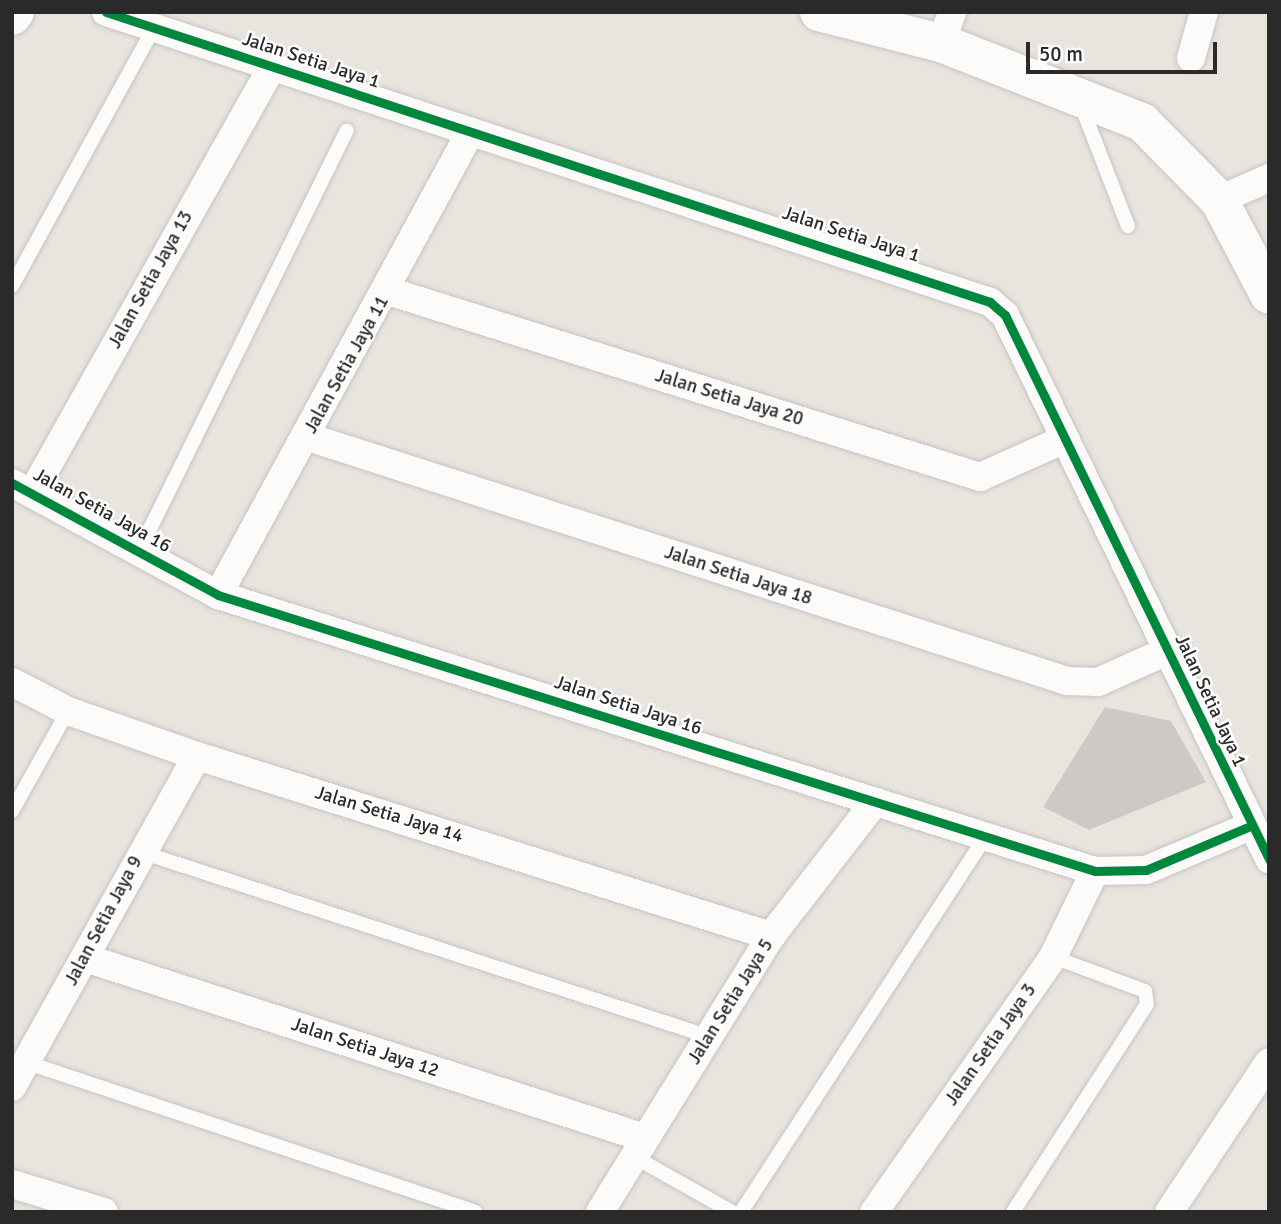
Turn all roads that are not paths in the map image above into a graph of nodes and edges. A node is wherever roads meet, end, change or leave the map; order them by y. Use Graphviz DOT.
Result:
graph roads {
  1 [pos="106,12"];
  2 [pos="819,12"];
  3 [pos="1204,12"];
  4 [pos="154,28"];
  5 [pos="946,28"];
  6 [pos="1191,58"];
  7 [pos="271,68"];
  8 [pos="1077,94"];
  9 [pos="347,131"];
  10 [pos="471,131"];
  11 [pos="1269,178"];
  12 [pos="1219,200"];
  13 [pos="1128,226"];
  14 [pos="12,286"];
  15 [pos="388,291"];
  16 [pos="1269,295"];
  17 [pos="308,437"];
  18 [pos="1065,439"];
  19 [pos="22,488"];
  20 [pos="139,551"];
  21 [pos="218,595"];
  22 [pos="1167,651"];
  23 [pos="12,682"];
  24 [pos="68,711"];
  25 [pos="197,756"];
  26 [pos="875,803"];
  27 [pos="12,811"];
  28 [pos="1250,826"];
  29 [pos="985,836"];
  30 [pos="141,852"];
  31 [pos="1269,859"];
  32 [pos="1095,872"];
  33 [pos="771,936"];
  34 [pos="1053,957"];
  35 [pos="85,958"];
  36 [pos="710,1037"];
  37 [pos="25,1062"];
  38 [pos="1269,1062"];
  39 [pos="12,1087"];
  40 [pos="639,1147"];
  41 [pos="12,1184"];
  42 [pos="104,1212"];
  43 [pos="476,1212"];
  44 [pos="600,1212"];
  45 [pos="732,1212"];
  46 [pos="741,1212"];
  47 [pos="874,1212"];
  48 [pos="1013,1212"];
  49 [pos="1169,1212"];
  1 -- 4 [label="street, Jalan Setia Jaya 1"];
  2 -- 5 [label="street"];
  3 -- 6 [label="street"];
  4 -- 7 [label="street, Jalan Setia Jaya 1"];
  4 -- 14 [label="lane"];
  5 -- 8 [label="street"];
  7 -- 10 [label="street, Jalan Setia Jaya 1"];
  7 -- 19 [label="street, Jalan Setia Jaya 13"];
  8 -- 12 [label="street"];
  8 -- 13 [label="lane"];
  9 -- 20 [label="lane"];
  10 -- 15 [label="street, Jalan Setia Jaya 11"];
  10 -- 18 [label="street, Jalan Setia Jaya 1"];
  11 -- 12 [label="street"];
  12 -- 16 [label="street"];
  15 -- 17 [label="street, Jalan Setia Jaya 11"];
  15 -- 18 [label="street, Jalan Setia Jaya 20"];
  17 -- 21 [label="street, Jalan Setia Jaya 11"];
  17 -- 22 [label="street, Jalan Setia Jaya 18"];
  18 -- 22 [label="street, Jalan Setia Jaya 1"];
  19 -- 20 [label="street, Jalan Setia Jaya 16"];
  20 -- 21 [label="street, Jalan Setia Jaya 16"];
  21 -- 26 [label="street, Jalan Setia Jaya 16"];
  22 -- 28 [label="street, Jalan Setia Jaya 1"];
  23 -- 24 [label="street, Jalan Setia Jaya 14"];
  24 -- 25 [label="street, Jalan Setia Jaya 14"];
  24 -- 27 [label="lane"];
  25 -- 30 [label="street, Jalan Setia Jaya 9"];
  25 -- 33 [label="street, Jalan Setia Jaya 14"];
  26 -- 29 [label="street, Jalan Setia Jaya 16"];
  26 -- 33 [label="street, Jalan Setia Jaya 5"];
  28 -- 31 [label="street, Jalan Setia Jaya 1"];
  28 -- 32 [label="street, Jalan Setia Jaya 16"];
  29 -- 32 [label="street, Jalan Setia Jaya 16"];
  29 -- 46 [label="lane"];
  30 -- 35 [label="street, Jalan Setia Jaya 9"];
  30 -- 36 [label="lane"];
  32 -- 34 [label="street, Jalan Setia Jaya 3"];
  33 -- 36 [label="street, Jalan Setia Jaya 5"];
  34 -- 47 [label="street, Jalan Setia Jaya 3"];
  34 -- 48 [label="lane"];
  35 -- 37 [label="street, Jalan Setia Jaya 9"];
  35 -- 40 [label="street, Jalan Setia Jaya 12"];
  36 -- 40 [label="street, Jalan Setia Jaya 5"];
  37 -- 39 [label="street, Jalan Setia Jaya 9"];
  37 -- 43 [label="lane"];
  38 -- 49 [label="street"];
  40 -- 44 [label="street, Jalan Setia Jaya 5"];
  40 -- 45 [label="lane"];
  41 -- 42 [label="street"];
}
